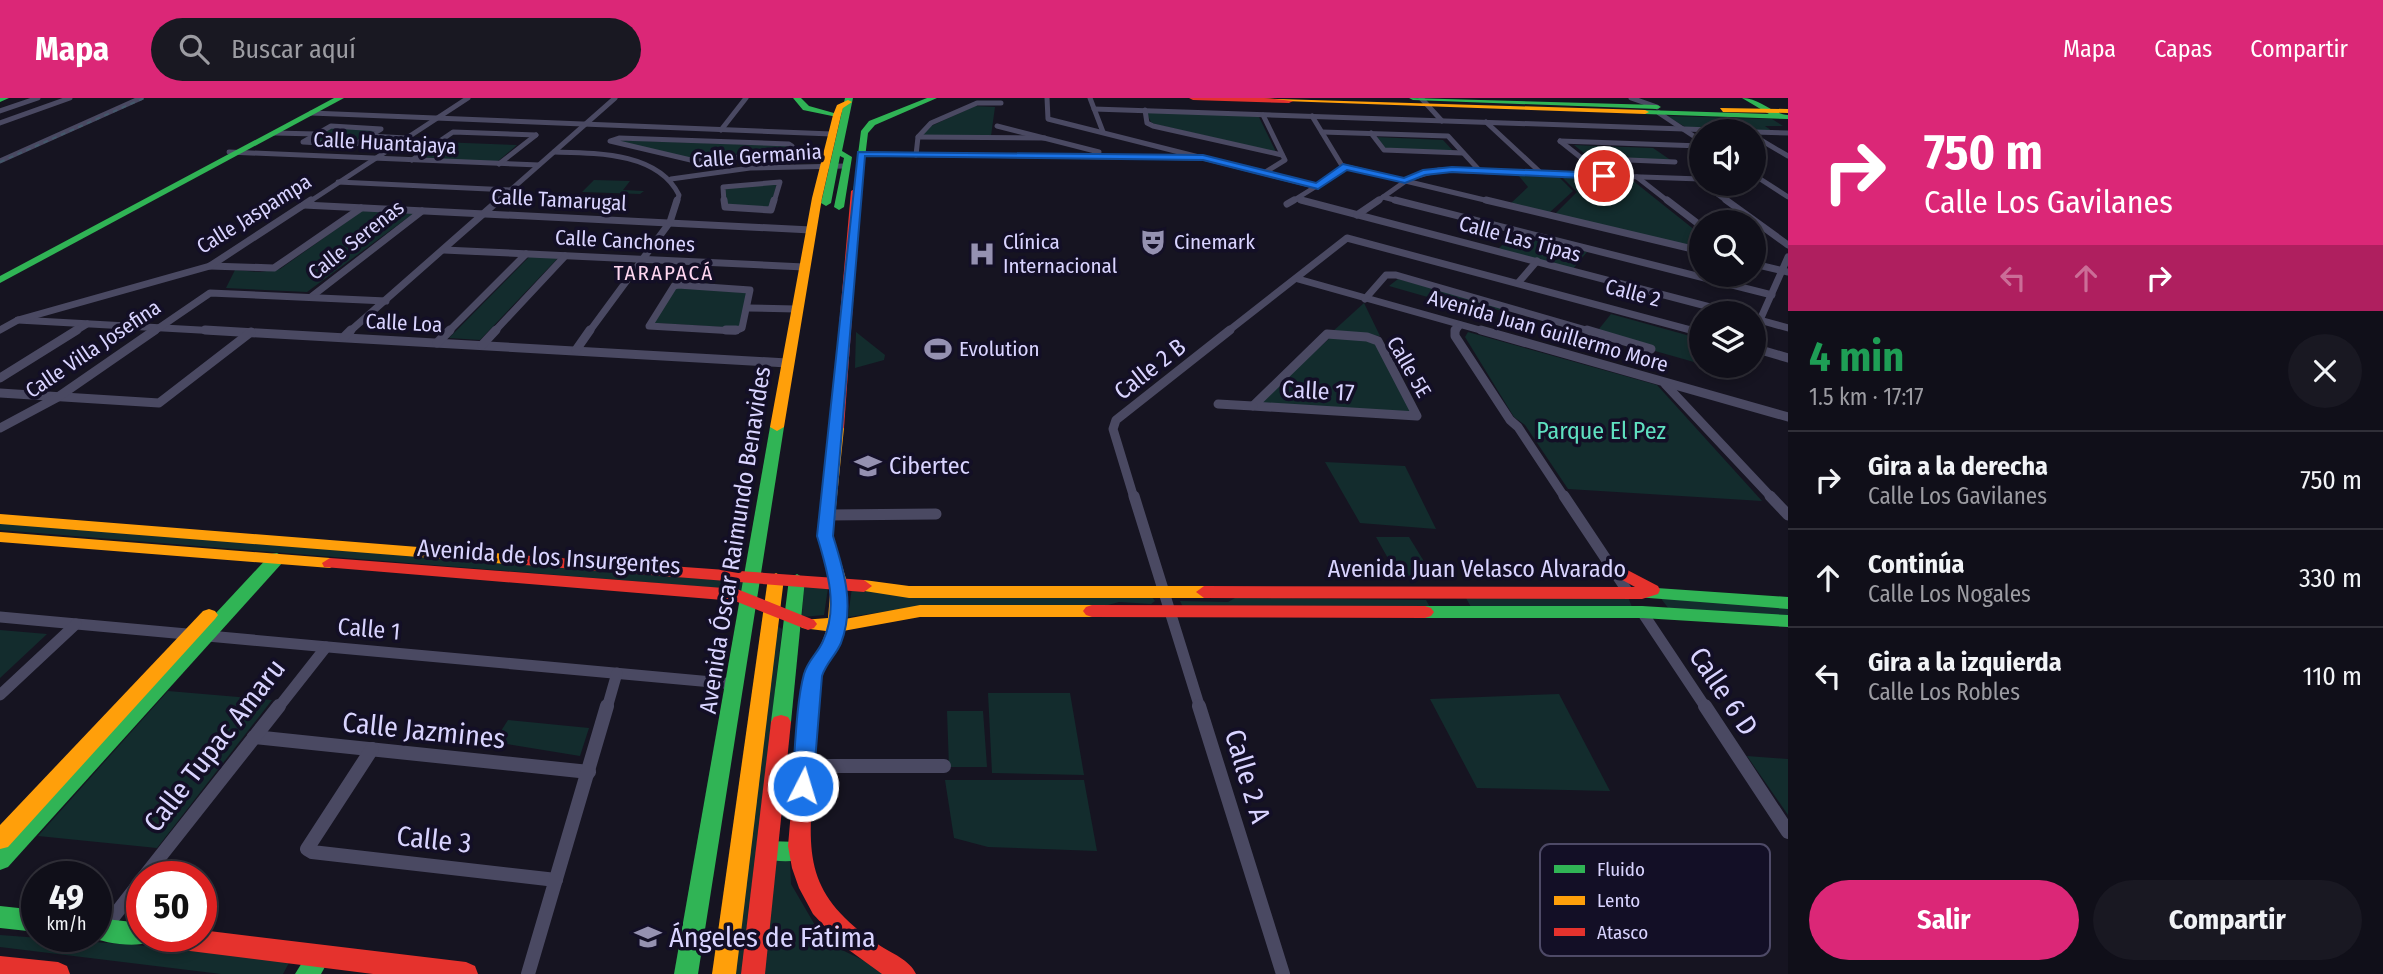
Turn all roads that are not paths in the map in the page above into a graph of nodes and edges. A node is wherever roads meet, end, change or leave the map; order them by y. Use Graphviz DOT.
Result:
graph roads {
  1 [pos="38,98"];
  2 [pos="70,98"];
  3 [pos="141,98"];
  4 [pos="332,98"];
  5 [pos="340,98"];
  6 [pos="468,98"];
  7 [pos="615,98"];
  8 [pos="746,98"];
  9 [pos="933,98"];
  10 [pos="1047,98"];
  11 [pos="1090,98"];
  12 [pos="1193,98"];
  13 [pos="1356,98"];
  14 [pos="1631,98"];
  15 [pos="1749,98"];
  16 [pos="798,100"];
  17 [pos="1265,101"];
  18 [pos="1422,101"];
  19 [pos="1560,102"];
  20 [pos="845,105"];
  21 [pos="1210,106"];
  22 [pos="1094,109"];
  23 [pos="1144,110"];
  24 [pos="1658,110"];
  25 [pos="0,111"];
  26 [pos="999,111"];
  27 [pos="29,113"];
  28 [pos="311,113"];
  29 [pos="1694,113"];
  30 [pos="1783,114"];
  31 [pos="1312,116"];
  32 [pos="436,118"];
  33 [pos="1442,121"];
  34 [pos="1486,122"];
  35 [pos="0,123"];
  36 [pos="585,125"];
  37 [pos="1683,129"];
  38 [pos="1689,129"];
  39 [pos="722,130"];
  40 [pos="760,132"];
  41 [pos="1103,132"];
  42 [pos="1322,132"];
  43 [pos="275,133"];
  44 [pos="1788,133"];
  45 [pos="316,134"];
  46 [pos="832,134"];
  47 [pos="1371,134"];
  48 [pos="1689,134"];
  49 [pos="1766,134"];
  50 [pos="369,136"];
  51 [pos="918,136"];
  52 [pos="406,138"];
  53 [pos="996,138"];
  54 [pos="1045,138"];
  55 [pos="1766,142"];
  56 [pos="752,143"];
  57 [pos="1651,144"];
  58 [pos="1689,144"];
  59 [pos="1659,150"];
  60 [pos="554,152"];
  61 [pos="1180,152"];
  62 [pos="234,153"];
  63 [pos="1463,153"];
  64 [pos="916,155"];
  65 [pos="1282,155"];
  66 [pos="1115,156"];
  67 [pos="1667,156"];
  68 [pos="1788,156"];
  69 [pos="1169,157"];
  70 [pos="724,158"];
  71 [pos="1203,158"];
  72 [pos="1582,158"];
  73 [pos="373,159"];
  74 [pos="411,160"];
  75 [pos="0,161"];
  76 [pos="499,164"];
  77 [pos="539,165"];
  78 [pos="1343,166"];
  79 [pos="731,170"];
  80 [pos="1479,170"];
  81 [pos="838,171"];
  82 [pos="1264,173"];
  83 [pos="1541,173"];
  84 [pos="1604,176"];
  85 [pos="1637,177"];
  86 [pos="671,179"];
  87 [pos="858,179"];
  88 [pos="1689,180"];
  89 [pos="1405,181"];
  90 [pos="338,182"];
  91 [pos="1766,183"];
  92 [pos="741,185"];
  93 [pos="1318,187"];
  94 [pos="511,190"];
  95 [pos="1721,196"];
  96 [pos="1382,197"];
  97 [pos="1788,197"];
  98 [pos="1297,200"];
  99 [pos="1287,204"];
  100 [pos="304,205"];
  101 [pos="856,205"];
  102 [pos="361,208"];
  103 [pos="422,211"];
  104 [pos="484,214"];
  105 [pos="1357,215"];
  106 [pos="1689,217"];
  107 [pos="670,222"];
  108 [pos="811,230"];
  109 [pos="1350,238"];
  110 [pos="1788,245"];
  111 [pos="1689,248"];
  112 [pos="444,250"];
  113 [pos="526,254"];
  114 [pos="565,256"];
  115 [pos="1788,257"];
  116 [pos="643,259"];
  117 [pos="1537,261"];
  118 [pos="210,266"];
  119 [pos="804,267"];
  120 [pos="1766,267"];
  121 [pos="1785,272"];
  122 [pos="3,276"];
  123 [pos="1298,279"];
  124 [pos="1518,283"];
  125 [pos="1772,295"];
  126 [pos="311,297"];
  127 [pos="1365,299"];
  128 [pos="386,301"];
  129 [pos="1689,301"];
  130 [pos="1766,305"];
  131 [pos="748,308"];
  132 [pos="796,309"];
  133 [pos="18,320"];
  134 [pos="1766,322"];
  135 [pos="88,323"];
  136 [pos="1460,325"];
  137 [pos="158,327"];
  138 [pos="1788,328"];
  139 [pos="0,330"];
  140 [pos="1689,331"];
  141 [pos="251,332"];
  142 [pos="344,337"];
  143 [pos="437,343"];
  144 [pos="482,345"];
  145 [pos="1651,349"];
  146 [pos="576,351"];
  147 [pos="1766,352"];
  148 [pos="1788,358"];
  149 [pos="787,363"];
  150 [pos="0,378"];
  151 [pos="1664,382"];
  152 [pos="0,393"];
  153 [pos="58,397"];
  154 [pos="1218,404"];
  155 [pos="1252,407"];
  156 [pos="1417,416"];
  157 [pos="1788,417"];
  158 [pos="0,428"];
  159 [pos="936,514"];
  160 [pos="827,515"];
  161 [pos="1788,515"];
  162 [pos="0,519"];
  163 [pos="0,537"];
  164 [pos="832,557"];
  165 [pos="270,558"];
  166 [pos="1614,568"];
  167 [pos="653,570"];
  168 [pos="751,577"];
  169 [pos="776,578"];
  170 [pos="797,579"];
  171 [pos="839,582"];
  172 [pos="646,587"];
  173 [pos="881,587"];
  174 [pos="1166,592"];
  175 [pos="1435,592"];
  176 [pos="1634,592"];
  177 [pos="1660,594"];
  178 [pos="748,597"];
  179 [pos="1788,603"];
  180 [pos="772,607"];
  181 [pos="1172,611"];
  182 [pos="1448,612"];
  183 [pos="1647,613"];
  184 [pos="0,617"];
  185 [pos="792,619"];
  186 [pos="871,620"];
  187 [pos="1788,621"];
  188 [pos="76,624"];
  189 [pos="836,625"];
  190 [pos="199,635"];
  191 [pos="832,643"];
  192 [pos="326,647"];
  193 [pos="617,673"];
  194 [pos="734,684"];
  195 [pos="0,695"];
  196 [pos="254,737"];
  197 [pos="372,749"];
  198 [pos="804,766"];
  199 [pos="944,766"];
  200 [pos="589,772"];
  201 [pos="1788,832"];
  202 [pos="0,840"];
  203 [pos="767,850"];
  204 [pos="799,851"];
  205 [pos="0,860"];
  206 [pos="156,861"];
  207 [pos="556,880"];
  208 [pos="126,898"];
  209 [pos="112,915"];
  210 [pos="0,917"];
  211 [pos="21,919"];
  212 [pos="217,943"];
  213 [pos="319,956"];
  214 [pos="0,968"];
  215 [pos="58,974"];
  216 [pos="307,974"];
  217 [pos="466,974"];
  218 [pos="528,974"];
  219 [pos="686,974"];
  220 [pos="724,974"];
  221 [pos="753,974"];
  222 [pos="904,974"];
  223 [pos="1283,974"];
  1 -- 25 [label="street"];
  2 -- 27 [label="street"];
  3 -- 75 [label="street"];
  4 -- 62 [label="main road"];
  5 -- 28 [label="main road"];
  6 -- 32 [label="street, Calle Jaspampa"];
  7 -- 36 [label="street"];
  8 -- 39 [label="street"];
  9 -- 81 [label="main road, Avenida Óscar Raimundo Benavides"];
  10 -- 41 [label="street"];
  11 -- 22 [label="street"];
  12 -- 21 [label="main road"];
  13 -- 18 [label="main road"];
  14 -- 24 [label="street"];
  15 -- 30 [label="main road"];
  16 -- 20 [label="main road"];
  17 -- 18 [label="main road"];
  17 -- 21 [label="main road"];
  17 -- 31 [label="street"];
  17 -- 65 [label="street"];
  18 -- 19 [label="main road"];
  18 -- 24 [label="main road"];
  18 -- 29 [label="main road"];
  18 -- 33 [label="street"];
  19 -- 24 [label="main road"];
  20 -- 46 [label="main road, Avenida Óscar Raimundo Benavides"];
  20 -- 81 [label="main road, Avenida Óscar Raimundo Benavides"];
  21 -- 23 [label="street"];
  22 -- 23 [label="street"];
  22 -- 41 [label="street"];
  23 -- 65 [label="street"];
  24 -- 29 [label="main road"];
  24 -- 30 [label="main road"];
  24 -- 37 [label="street"];
  25 -- 27 [label="street"];
  26 -- 51 [label="street"];
  26 -- 53 [label="street"];
  26 -- 54 [label="street"];
  27 -- 35 [label="street"];
  28 -- 32 [label="street"];
  28 -- 43 [label="main road"];
  29 -- 30 [label="main road"];
  31 -- 33 [label="street"];
  31 -- 42 [label="street"];
  32 -- 36 [label="street"];
  32 -- 52 [label="street, Calle Jaspampa"];
  33 -- 34 [label="street"];
  34 -- 37 [label="street"];
  34 -- 83 [label="street"];
  36 -- 39 [label="street"];
  36 -- 60 [label="street"];
  37 -- 38 [label="street"];
  37 -- 48 [label="street"];
  39 -- 40 [label="street"];
  40 -- 46 [label="street"];
  40 -- 56 [label="street"];
  41 -- 61 [label="street"];
  42 -- 47 [label="street"];
  42 -- 78 [label="street"];
  43 -- 45 [label="street"];
  43 -- 62 [label="main road"];
  44 -- 49 [label="street"];
  45 -- 50 [label="street"];
  45 -- 50 [label="street"];
  46 -- 81 [label="main road, Avenida Óscar Raimundo Benavides"];
  47 -- 63 [label="street"];
  47 -- 63 [label="street"];
  50 -- 52 [label="street"];
  51 -- 53 [label="street"];
  51 -- 64 [label="street"];
  52 -- 73 [label="street, Calle Jaspampa"];
  53 -- 54 [label="street"];
  54 -- 66 [label="street"];
  55 -- 68 [label="street"];
  56 -- 70 [label="street"];
  56 -- 70 [label="street"];
  57 -- 58 [label="street"];
  57 -- 59 [label="street"];
  57 -- 72 [label="street"];
  60 -- 77 [label="street"];
  60 -- 86 [label="street"];
  61 -- 69 [label="street"];
  61 -- 71 [label="street"];
  62 -- 73 [label="street, Calle Huantajaya"];
  62 -- 122 [label="main road"];
  63 -- 80 [label="street"];
  64 -- 66 [label="street, Calle Germania"];
  64 -- 81 [label="street, Calle Germania"];
  65 -- 82 [label="street"];
  66 -- 69 [label="street"];
  67 -- 72 [label="street"];
  69 -- 71 [label="street"];
  70 -- 79 [label="street"];
  71 -- 82 [label="street"];
  72 -- 84 [label="street"];
  73 -- 74 [label="street, Calle Huantajaya"];
  73 -- 90 [label="street, Calle Jaspampa"];
  74 -- 76 [label="street, Calle Huantajaya"];
  74 -- 76 [label="street"];
  76 -- 77 [label="street, Calle Huantajaya"];
  77 -- 94 [label="street"];
  78 -- 89 [label="street"];
  78 -- 93 [label="street"];
  79 -- 81 [label="street, Calle Germania"];
  79 -- 86 [label="street, Calle Germania"];
  79 -- 92 [label="street"];
  80 -- 83 [label="street"];
  80 -- 89 [label="street"];
  81 -- 87 [label="main road"];
  81 -- 87 [label="main road, Avenida Óscar Raimundo Benavides"];
  81 -- 101 [label="main road"];
  81 -- 108 [label="main road, Avenida Óscar Raimundo Benavides"];
  82 -- 93 [label="street"];
  83 -- 84 [label="street"];
  84 -- 85 [label="street"];
  85 -- 88 [label="street"];
  85 -- 106 [label="street"];
  86 -- 107 [label="street"];
  87 -- 101 [label="main road, Avenida Óscar Raimundo Benavides"];
  89 -- 96 [label="street"];
  89 -- 111 [label="street"];
  90 -- 94 [label="street"];
  90 -- 100 [label="street, Calle Jaspampa"];
  91 -- 97 [label="street"];
  92 -- 92 [label="street"];
  93 -- 98 [label="street"];
  94 -- 104 [label="street"];
  95 -- 110 [label="street"];
  96 -- 105 [label="street"];
  96 -- 125 [label="street"];
  98 -- 99 [label="street"];
  98 -- 105 [label="street, Calle Las Tipas"];
  100 -- 102 [label="street, Calle Tamarugal"];
  100 -- 118 [label="street, Calle Jaspampa"];
  101 -- 160 [label="main road, Avenida Óscar Raimundo Benavides"];
  102 -- 103 [label="street, Calle Tamarugal"];
  102 -- 118 [label="street"];
  103 -- 104 [label="street, Calle Tamarugal"];
  103 -- 126 [label="street, Calle Serenas"];
  104 -- 107 [label="street, Calle Tamarugal"];
  104 -- 112 [label="street"];
  105 -- 117 [label="street, Calle Las Tipas"];
  107 -- 108 [label="street, Calle Tamarugal"];
  107 -- 116 [label="street"];
  108 -- 119 [label="main road, Avenida Óscar Raimundo Benavides"];
  109 -- 123 [label="street, Calle 2 B"];
  109 -- 124 [label="street, Calle 2"];
  112 -- 113 [label="street, Calle Canchones"];
  112 -- 128 [label="street"];
  113 -- 114 [label="street, Calle Canchones"];
  113 -- 143 [label="street"];
  114 -- 116 [label="street, Calle Canchones"];
  114 -- 144 [label="street"];
  115 -- 121 [label="street"];
  116 -- 119 [label="street, Calle Canchones"];
  116 -- 146 [label="street"];
  117 -- 124 [label="street"];
  117 -- 129 [label="street, Calle Las Tipas"];
  118 -- 133 [label="street, Calle Jaspampa"];
  119 -- 132 [label="main road, Avenida Óscar Raimundo Benavides"];
  120 -- 121 [label="street"];
  121 -- 125 [label="street"];
  123 -- 127 [label="street, Avenida Juan Guillermo More"];
  123 -- 174 [label="street, Calle 2 B"];
  124 -- 140 [label="street, Calle 2"];
  125 -- 130 [label="street"];
  126 -- 128 [label="street"];
  126 -- 137 [label="street, Calle Villa Josefina"];
  127 -- 136 [label="street, Avenida Juan Guillermo More"];
  127 -- 145 [label="street"];
  128 -- 142 [label="street"];
  131 -- 131 [label="street"];
  131 -- 132 [label="street"];
  132 -- 149 [label="main road, Avenida Óscar Raimundo Benavides"];
  133 -- 135 [label="street, Calle Loa"];
  133 -- 139 [label="street, Calle Jaspampa"];
  134 -- 138 [label="street"];
  135 -- 137 [label="street, Calle Loa"];
  135 -- 150 [label="street"];
  136 -- 151 [label="street, Avenida Juan Guillermo More"];
  136 -- 166 [label="street"];
  137 -- 141 [label="street, Calle Loa"];
  137 -- 153 [label="street, Calle Villa Josefina"];
  141 -- 142 [label="street, Calle Loa"];
  141 -- 153 [label="street"];
  142 -- 143 [label="street, Calle Loa"];
  143 -- 144 [label="street, Calle Loa"];
  144 -- 146 [label="street, Calle Loa"];
  146 -- 149 [label="street, Calle Loa"];
  147 -- 148 [label="street"];
  149 -- 168 [label="main road, Avenida Óscar Raimundo Benavides"];
  151 -- 157 [label="street, Avenida Juan Guillermo More"];
  151 -- 161 [label="street"];
  152 -- 153 [label="street"];
  153 -- 158 [label="street, Calle Villa Josefina"];
  154 -- 155 [label="street, Calle 17"];
  155 -- 156 [label="street, Calle 17"];
  155 -- 156 [label="street, Calle 5E"];
  159 -- 160 [label="street"];
  160 -- 164 [label="main road, Avenida Óscar Raimundo Benavides"];
  162 -- 167 [label="main road, Avenida de los Insurgentes"];
  163 -- 165 [label="main road, Avenida de los Insurgentes"];
  164 -- 171 [label="main road, Avenida Óscar Raimundo Benavides"];
  164 -- 173 [label="main road"];
  165 -- 172 [label="main road, Avenida de los Insurgentes"];
  165 -- 190 [label="main road"];
  166 -- 176 [label="street"];
  166 -- 177 [label="main road"];
  167 -- 168 [label="main road, Avenida de los Insurgentes"];
  167 -- 172 [label="main road"];
  168 -- 169 [label="main road, Avenida de los Insurgentes"];
  168 -- 178 [label="main road, Avenida Óscar Raimundo Benavides"];
  169 -- 170 [label="main road, Avenida de los Insurgentes"];
  169 -- 180 [label="main road, Avenida Óscar Raimundo Benavides"];
  170 -- 171 [label="main road, Avenida de los Insurgentes"];
  170 -- 185 [label="main road"];
  171 -- 173 [label="main road, Avenida de los Insurgentes"];
  171 -- 189 [label="main road, Avenida Óscar Raimundo Benavides"];
  172 -- 178 [label="main road, Avenida de los Insurgentes"];
  173 -- 174 [label="main road, Avenida de los Insurgentes"];
  174 -- 175 [label="main road, Avenida Juan Velasco Alvarado"];
  174 -- 181 [label="street, Calle 2 A"];
  175 -- 176 [label="main road, Avenida Juan Velasco Alvarado"];
  175 -- 182 [label="main road"];
  176 -- 177 [label="main road, Avenida Juan Velasco Alvarado"];
  176 -- 183 [label="main road"];
  177 -- 179 [label="main road, Avenida Juan Velasco Alvarado"];
  178 -- 180 [label="main road, Avenida de los Insurgentes"];
  178 -- 194 [label="main road, Avenida Óscar Raimundo Benavides"];
  180 -- 185 [label="main road, Avenida de los Insurgentes"];
  180 -- 220 [label="main road, Avenida Óscar Raimundo Benavides"];
  181 -- 182 [label="main road, Avenida Juan Velasco Alvarado"];
  181 -- 186 [label="main road, Avenida de los Insurgentes"];
  181 -- 223 [label="street, Calle 2 A"];
  182 -- 183 [label="main road, Avenida Juan Velasco Alvarado"];
  183 -- 187 [label="main road, Avenida Juan Velasco Alvarado"];
  183 -- 201 [label="street, Calle 6 D"];
  184 -- 188 [label="street, Calle 1"];
  185 -- 189 [label="main road, Avenida de los Insurgentes"];
  185 -- 203 [label="main road"];
  186 -- 189 [label="main road, Avenida de los Insurgentes"];
  186 -- 191 [label="main road"];
  188 -- 190 [label="street, Calle 1"];
  188 -- 195 [label="street"];
  189 -- 191 [label="main road, Avenida Óscar Raimundo Benavides"];
  190 -- 192 [label="street, Calle 1"];
  190 -- 202 [label="main road"];
  190 -- 205 [label="main road"];
  191 -- 198 [label="main road, Avenida Óscar Raimundo Benavides"];
  192 -- 193 [label="street, Calle 1"];
  192 -- 196 [label="street, Calle Tupac Amaru"];
  193 -- 194 [label="street, Calle 1"];
  193 -- 200 [label="street"];
  194 -- 219 [label="main road, Avenida Óscar Raimundo Benavides"];
  196 -- 197 [label="street, Calle Jazmines"];
  196 -- 206 [label="street, Calle Tupac Amaru"];
  197 -- 200 [label="street, Calle Jazmines"];
  197 -- 207 [label="street, Calle 3"];
  198 -- 199 [label="street"];
  198 -- 204 [label="main road, Avenida Óscar Raimundo Benavides"];
  200 -- 207 [label="street"];
  203 -- 204 [label="main road"];
  203 -- 221 [label="main road"];
  204 -- 222 [label="main road, Avenida Óscar Raimundo Benavides"];
  207 -- 218 [label="street"];
  208 -- 209 [label="street, Calle Tupac Amaru"];
  210 -- 211 [label="main road"];
  212 -- 213 [label="main road"];
  213 -- 216 [label="main road"];
  213 -- 217 [label="main road"];
  214 -- 215 [label="main road"];
}
